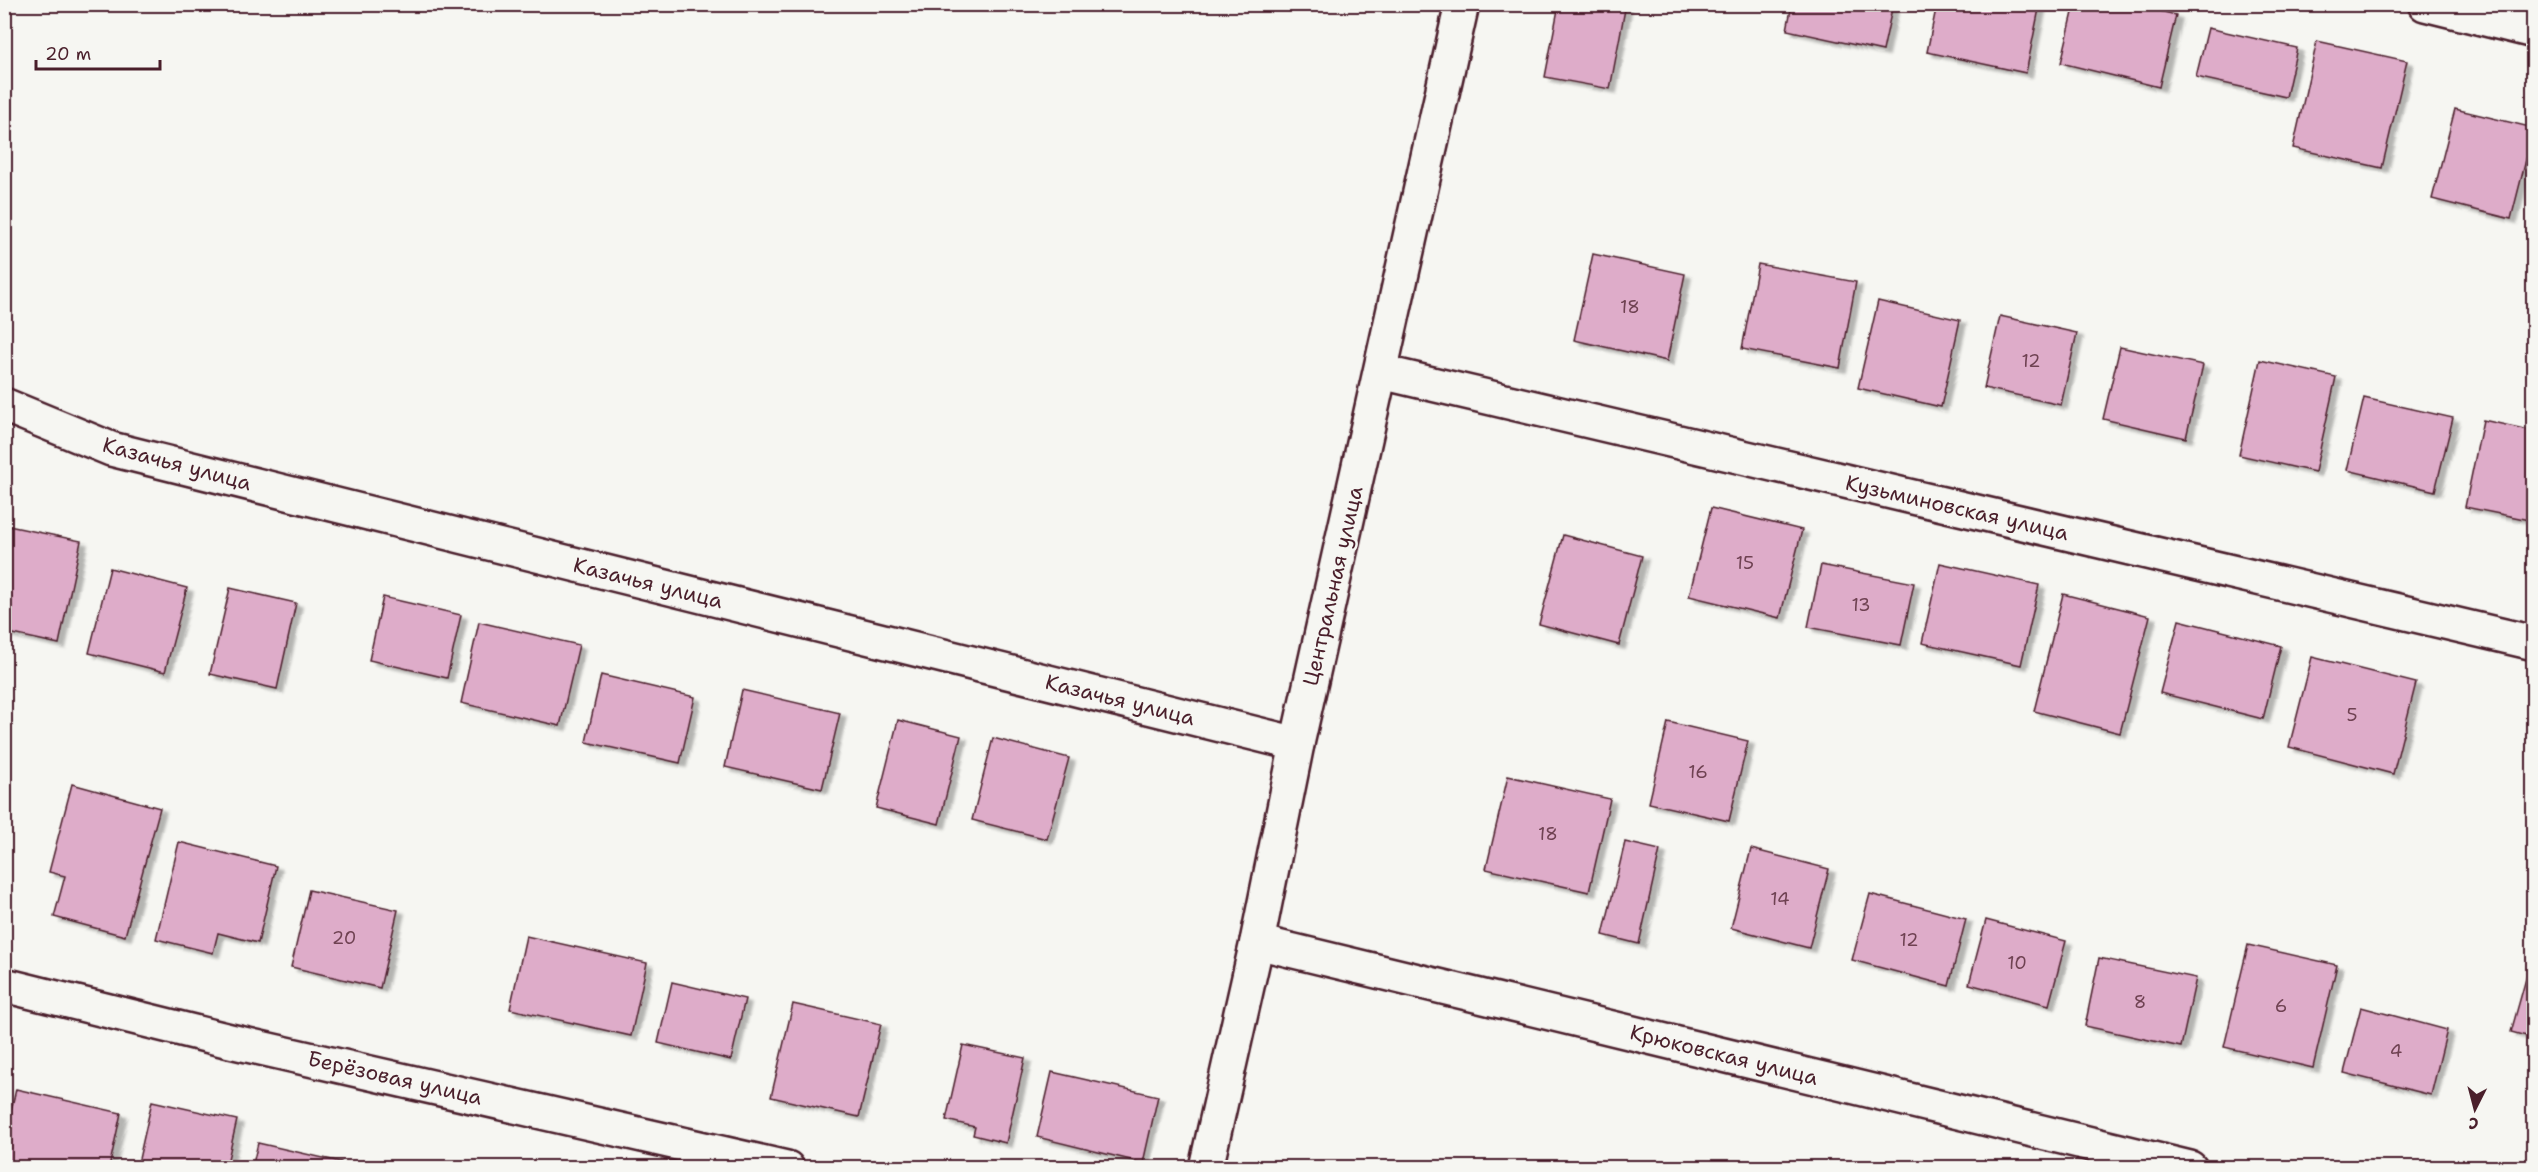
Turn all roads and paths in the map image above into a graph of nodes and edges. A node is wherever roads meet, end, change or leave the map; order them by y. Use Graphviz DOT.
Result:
graph roads {
  1 [pos="1462,4"];
  2 [pos="2425,4"];
  3 [pos="2534,31"];
  4 [pos="1382,372"];
  5 [pos="4,405"];
  6 [pos="2534,643"];
  7 [pos="1297,744"];
  8 [pos="1257,942"];
  9 [pos="4,985"];
  10 [pos="787,1167"];
  11 [pos="1206,1167"];
  12 [pos="2190,1167"];
  1 -- 4 [label="street, Центральная улица"];
  2 -- 3 [label="street"];
  4 -- 6 [label="street, Кузьминовская улица"];
  4 -- 7 [label="street, Центральная улица"];
  5 -- 7 [label="street, Казачья улица"];
  7 -- 8 [label="street, Центральная улица"];
  8 -- 11 [label="street, Центральная улица"];
  8 -- 12 [label="street, Крюковская улица"];
  9 -- 10 [label="street, Берёзовая улица"];
}
